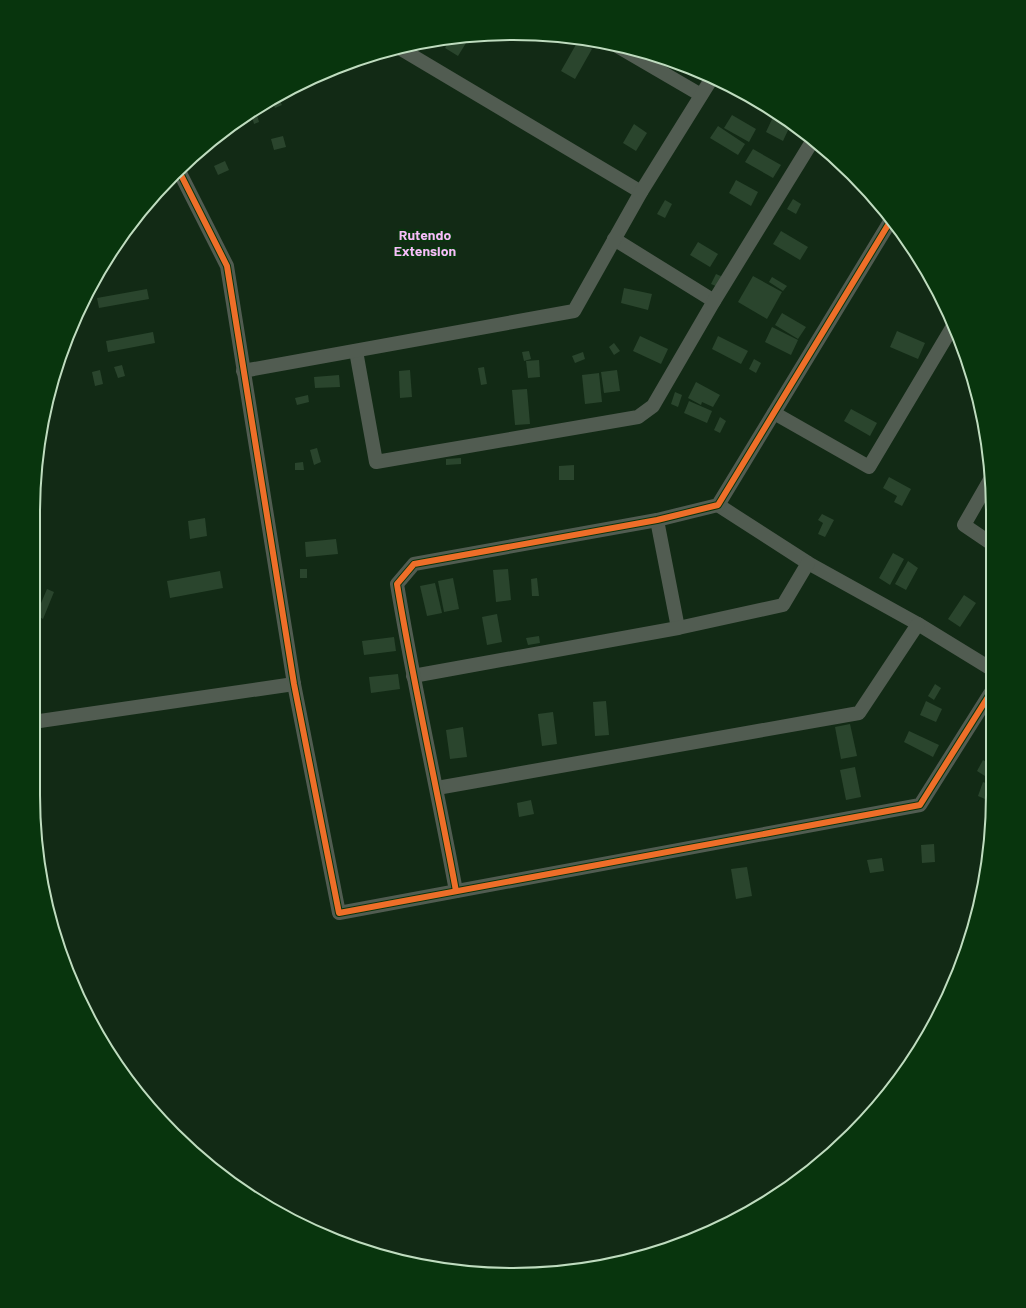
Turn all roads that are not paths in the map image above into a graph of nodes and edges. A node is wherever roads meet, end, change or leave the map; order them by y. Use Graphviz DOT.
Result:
graph roads {
  1 [pos="407,52"];
  2 [pos="635,56"];
  3 [pos="709,83"];
  4 [pos="702,95"];
  5 [pos="810,145"];
  6 [pos="182,176"];
  7 [pos="642,192"];
  8 [pos="888,225"];
  9 [pos="614,239"];
  10 [pos="714,301"];
  11 [pos="950,331"];
  12 [pos="356,351"];
  13 [pos="244,371"];
  14 [pos="774,413"];
  15 [pos="985,488"];
  16 [pos="718,505"];
  17 [pos="657,520"];
  18 [pos="986,540"];
  19 [pos="808,563"];
  20 [pos="918,624"];
  21 [pos="678,628"];
  22 [pos="986,666"];
  23 [pos="413,676"];
  24 [pos="294,684"];
  25 [pos="986,700"];
  26 [pos="40,718"];
  27 [pos="437,788"];
  28 [pos="456,891"];
  1 -- 7 [label="street"];
  2 -- 4 [label="street"];
  3 -- 4 [label="street"];
  4 -- 7 [label="street"];
  5 -- 10 [label="street"];
  6 -- 13 [label="street"];
  7 -- 9 [label="street"];
  8 -- 14 [label="street"];
  9 -- 10 [label="street"];
  9 -- 12 [label="street"];
  10 -- 12 [label="street"];
  11 -- 14 [label="street"];
  12 -- 13 [label="street"];
  13 -- 24 [label="street"];
  14 -- 16 [label="street"];
  15 -- 18 [label="street"];
  16 -- 17 [label="street"];
  16 -- 19 [label="street"];
  17 -- 21 [label="street"];
  17 -- 23 [label="street"];
  19 -- 20 [label="street"];
  19 -- 21 [label="street"];
  20 -- 22 [label="street"];
  20 -- 27 [label="street"];
  21 -- 23 [label="street"];
  23 -- 27 [label="street"];
  24 -- 26 [label="street"];
  24 -- 28 [label="street"];
  25 -- 28 [label="street"];
  27 -- 28 [label="street"];
}
